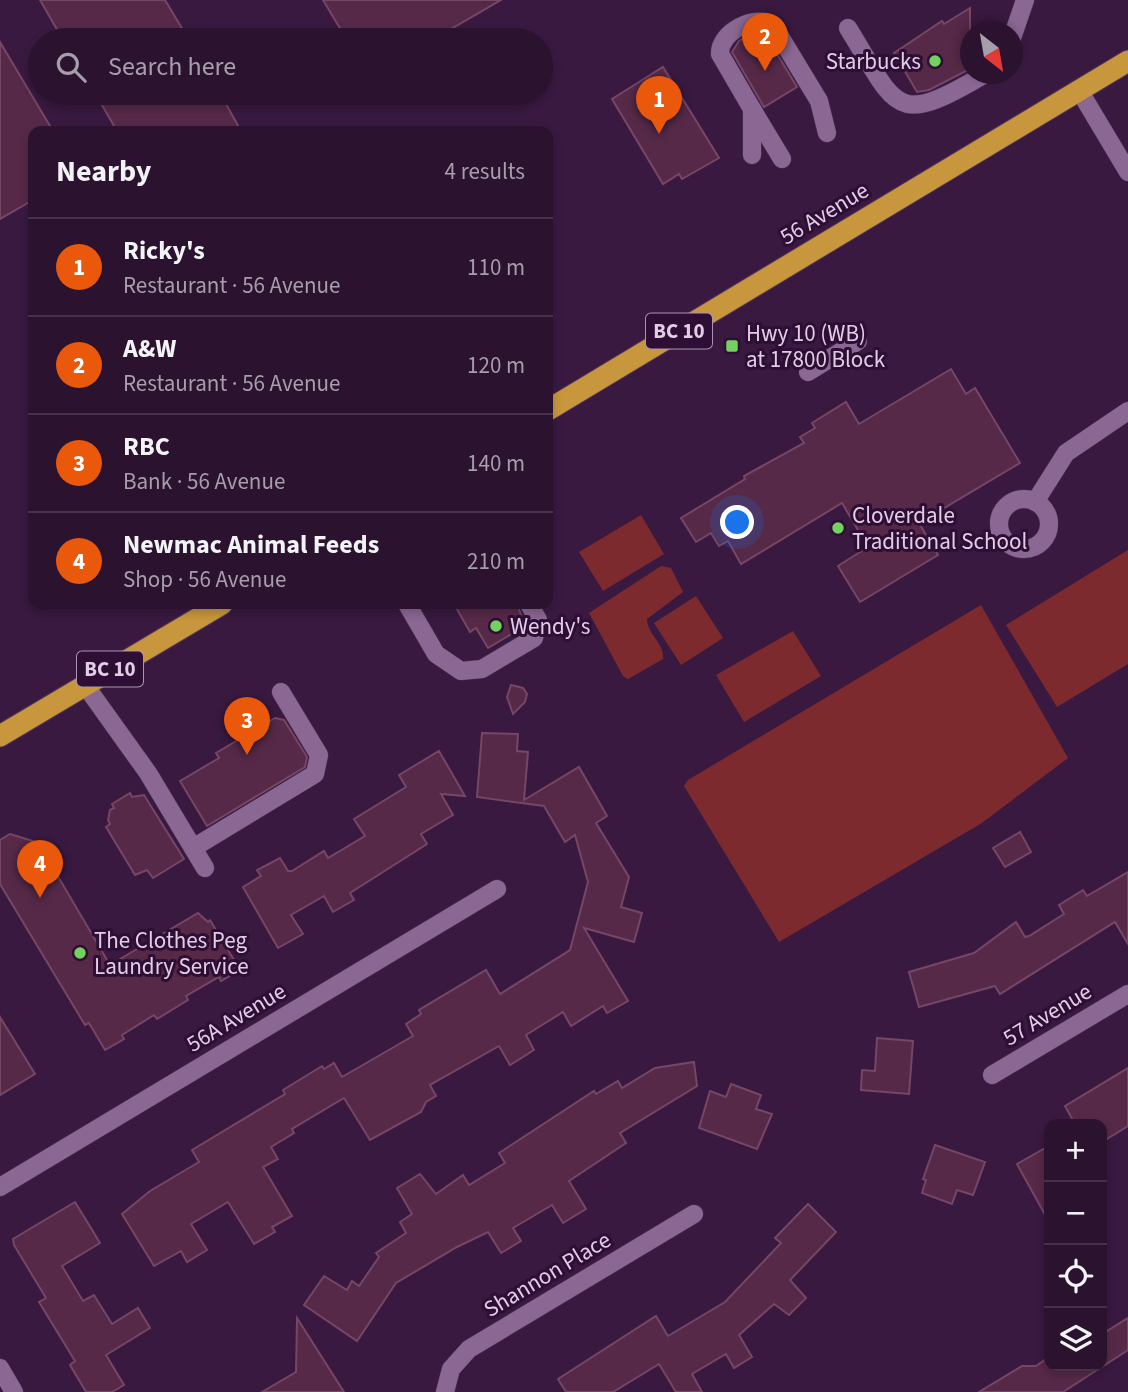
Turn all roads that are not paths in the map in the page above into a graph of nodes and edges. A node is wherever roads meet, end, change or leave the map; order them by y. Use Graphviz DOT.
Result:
graph roads {
  1 [pos="1024,0"];
  2 [pos="1018,21"];
  3 [pos="848,28"];
  4 [pos="1128,61"];
  5 [pos="967,84"];
  6 [pos="1079,90"];
  7 [pos="752,109"];
  8 [pos="827,133"];
  9 [pos="752,155"];
  10 [pos="782,159"];
  11 [pos="1128,172"];
  12 [pos="858,341"];
  13 [pos="808,372"];
  14 [pos="553,407"];
  15 [pos="1128,411"];
  16 [pos="1035,502"];
  17 [pos="214,609"];
  18 [pos="410,609"];
  19 [pos="532,609"];
  20 [pos="85,685"];
  21 [pos="281,692"];
  22 [pos="0,736"];
  23 [pos="193,848"];
  24 [pos="205,869"];
  25 [pos="497,889"];
  26 [pos="1128,994"];
  27 [pos="992,1075"];
  28 [pos="0,1187"];
  29 [pos="694,1214"];
  30 [pos="0,1368"];
  31 [pos="14,1392"];
  32 [pos="445,1392"];
  1 -- 2 [label="street"];
  3 -- 5 [label="street"];
  4 -- 6 [label="highway, 56 Avenue / BC 10"];
  6 -- 11 [label="street"];
  6 -- 14 [label="highway, 56 Avenue / BC 10"];
  7 -- 8 [label="street"];
  7 -- 9 [label="street"];
  7 -- 10 [label="street"];
  12 -- 13 [label="street"];
  15 -- 16 [label="street"];
  17 -- 20 [label="highway, BC 10"];
  18 -- 19 [label="street"];
  20 -- 22 [label="highway, BC 10"];
  20 -- 23 [label="street"];
  21 -- 23 [label="street"];
  23 -- 24 [label="street"];
  25 -- 28 [label="street, 56A Avenue"];
  26 -- 27 [label="street, 57 Avenue"];
  29 -- 32 [label="street, Shannon Place"];
  30 -- 31 [label="street"];
}
